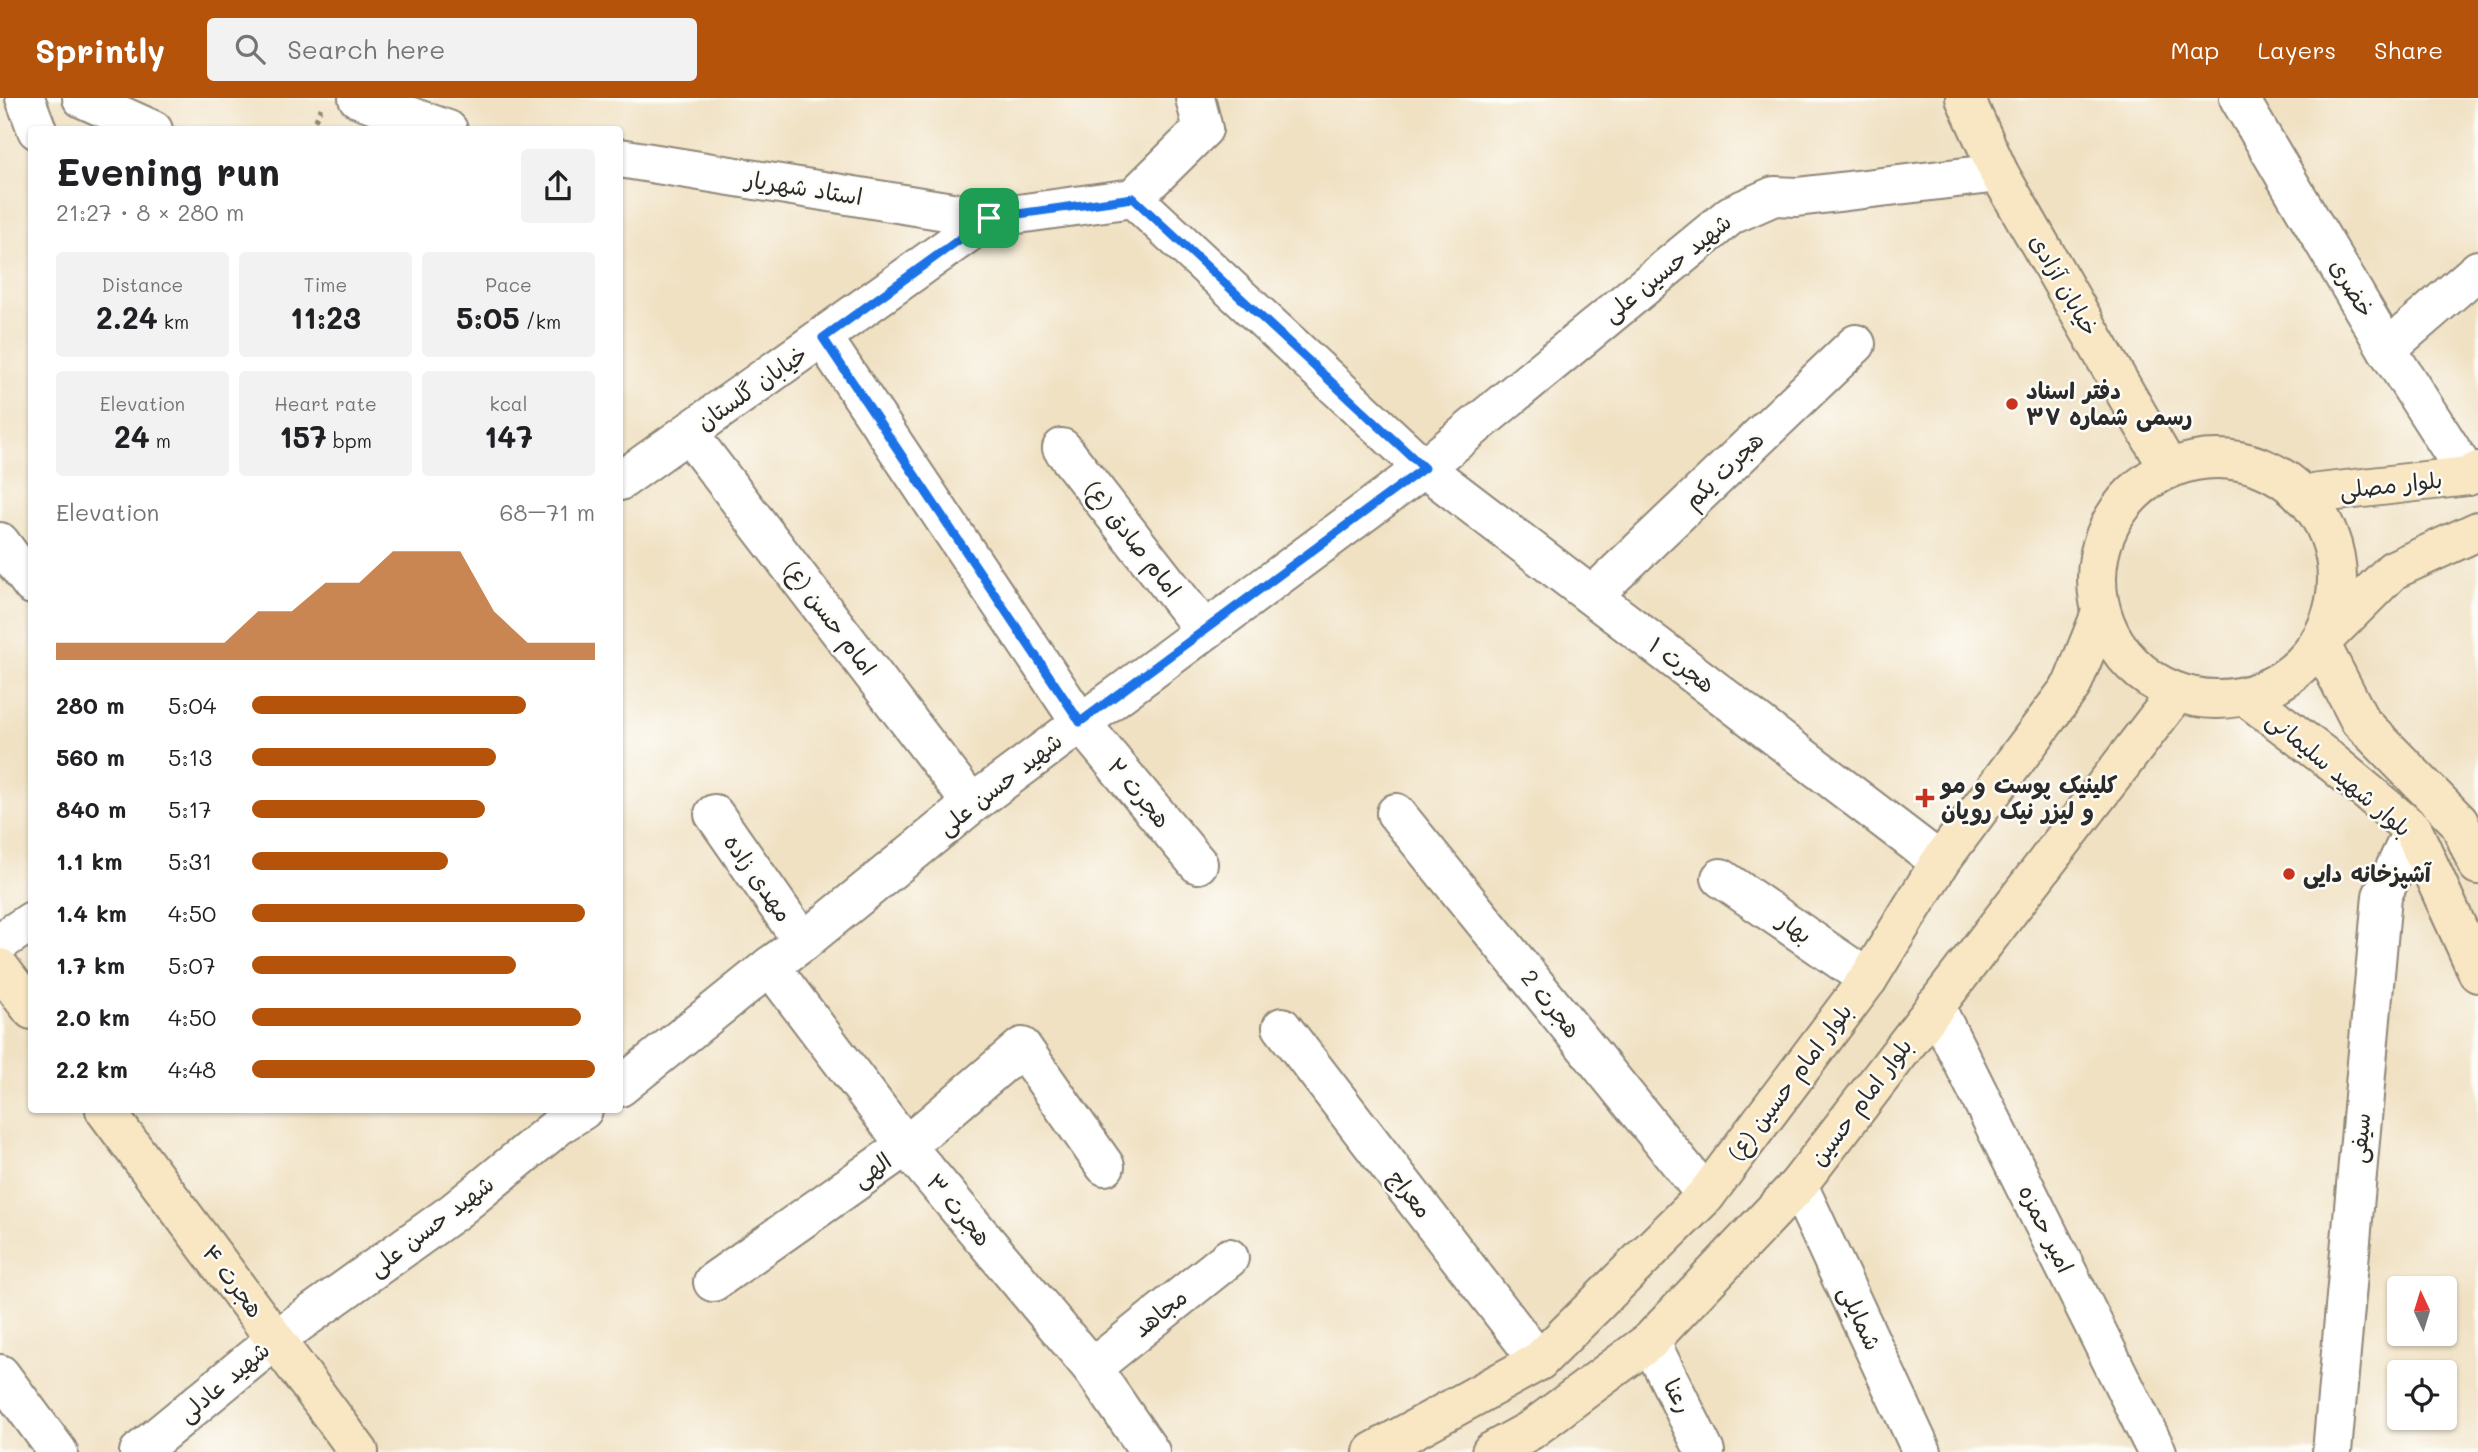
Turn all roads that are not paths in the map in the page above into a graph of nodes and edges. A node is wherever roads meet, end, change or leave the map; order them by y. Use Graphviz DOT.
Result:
graph roads {
  1 [pos="25,98"];
  2 [pos="82,98"];
  3 [pos="358,98"];
  4 [pos="1195,98"];
  5 [pos="1965,98"];
  6 [pos="2239,98"];
  7 [pos="36,126"];
  8 [pos="144,126"];
  9 [pos="437,126"];
  10 [pos="623,158"];
  11 [pos="1999,173"];
  12 [pos="1133,198"];
  13 [pos="989,218"];
  14 [pos="2478,270"];
  15 [pos="823,338"];
  16 [pos="1857,344"];
  17 [pos="2387,349"];
  18 [pos="688,433"];
  19 [pos="1062,448"];
  20 [pos="1424,468"];
  21 [pos="2169,469"];
  22 [pos="2473,473"];
  23 [pos="623,479"];
  24 [pos="2302,495"];
  25 [pos="2478,531"];
  26 [pos="0,542"];
  27 [pos="28,580"];
  28 [pos="1592,596"];
  29 [pos="2101,613"];
  30 [pos="1204,630"];
  31 [pos="2320,643"];
  32 [pos="2175,695"];
  33 [pos="2245,696"];
  34 [pos="1080,722"];
  35 [pos="972,804"];
  36 [pos="1396,813"];
  37 [pos="714,814"];
  38 [pos="2413,830"];
  39 [pos="1940,862"];
  40 [pos="1198,863"];
  41 [pos="2478,865"];
  42 [pos="1721,878"];
  43 [pos="28,924"];
  44 [pos="0,942"];
  45 [pos="803,942"];
  46 [pos="770,966"];
  47 [pos="0,968"];
  48 [pos="2478,973"];
  49 [pos="1868,979"];
  50 [pos="28,1005"];
  51 [pos="1935,1006"];
  52 [pos="1282,1027"];
  53 [pos="623,1085"];
  54 [pos="108,1113"];
  55 [pos="566,1114"];
  56 [pos="906,1146"];
  57 [pos="1105,1166"];
  58 [pos="1798,1185"];
  59 [pos="1706,1195"];
  60 [pos="1229,1258"];
  61 [pos="713,1282"];
  62 [pos="276,1339"];
  63 [pos="1650,1341"];
  64 [pos="1539,1362"];
  65 [pos="1092,1368"];
  66 [pos="0,1374"];
  67 [pos="1537,1441"];
  68 [pos="144,1451"];
  69 [pos="58,1452"];
  70 [pos="359,1452"];
  71 [pos="1150,1452"];
  72 [pos="1373,1452"];
  73 [pos="1491,1452"];
  74 [pos="1705,1452"];
  75 [pos="1922,1452"];
  76 [pos="2157,1452"];
  77 [pos="2332,1452"];
  1 -- 7 [label="street"];
  2 -- 8 [label="street"];
  3 -- 9 [label="street"];
  4 -- 12 [label="street"];
  5 -- 11 [label="main road, خیابان آزادی"];
  6 -- 17 [label="street, خضری"];
  10 -- 13 [label="street, استاد شهریار"];
  11 -- 20 [label="street, شهید حسین علی"];
  11 -- 21 [label="main road, خیابان آزادی"];
  12 -- 13 [label="street, خیابان گلستان"];
  12 -- 20 [label="street"];
  13 -- 15 [label="street, خیابان گلستان"];
  14 -- 17 [label="street"];
  15 -- 18 [label="street, خیابان گلستان"];
  15 -- 34 [label="street, هجرت ۲"];
  16 -- 28 [label="street, هجرت یکم"];
  17 -- 22 [label="street, خضری"];
  18 -- 23 [label="street, خیابان گلستان"];
  18 -- 35 [label="street, امام حسن (ع)"];
  19 -- 30 [label="street, امام صادق (ع)"];
  20 -- 28 [label="street, هجرت ۱"];
  20 -- 30 [label="street, شهید حسن علی"];
  21 -- 24 [label="main road"];
  21 -- 29 [label="main road"];
  22 -- 24 [label="main road, بلوار مصلی"];
  24 -- 31 [label="main road"];
  25 -- 31 [label="main road"];
  26 -- 27 [label="street"];
  28 -- 39 [label="street, هجرت ۱"];
  29 -- 32 [label="main road"];
  29 -- 39 [label="main road, بلوار امام حسین (ع)"];
  30 -- 34 [label="street, شهید حسن علی"];
  31 -- 33 [label="main road"];
  31 -- 41 [label="main road, بلوار شهید سلیمانی"];
  32 -- 33 [label="main road"];
  32 -- 51 [label="main road, بلوار امام حسین"];
  33 -- 38 [label="main road, بلوار شهید سلیمانی"];
  34 -- 35 [label="street, شهید حسن علی"];
  34 -- 40 [label="street, هجرت ۲"];
  35 -- 45 [label="street, شهید حسن علی"];
  36 -- 59 [label="street, هجرت 2"];
  37 -- 45 [label="street, مهدی زاده"];
  38 -- 48 [label="main road, بلوار شهید سلیمانی"];
  38 -- 77 [label="street, سیفی"];
  39 -- 49 [label="main road, بلوار امام حسین (ع)"];
  42 -- 49 [label="street, بهار"];
  43 -- 44 [label="street"];
  45 -- 46 [label="street, شهید حسن علی"];
  46 -- 53 [label="street, شهید حسن علی"];
  46 -- 56 [label="street, هجرت ۳"];
  47 -- 50 [label="main road"];
  49 -- 59 [label="main road, بلوار امام حسین (ع)"];
  51 -- 58 [label="main road, بلوار امام حسین"];
  51 -- 76 [label="street, امیر حمزه"];
  52 -- 64 [label="street, معراج"];
  54 -- 62 [label="main road, هجرت ۴"];
  55 -- 62 [label="street, شهید حسن علی"];
  56 -- 57 [label="street, الهی"];
  56 -- 61 [label="street, الهی"];
  56 -- 65 [label="street, هجرت ۳"];
  58 -- 63 [label="main road, بلوار امام حسین"];
  58 -- 75 [label="street, شمایلی"];
  59 -- 64 [label="main road, بلوار امام حسین (ع)"];
  60 -- 65 [label="street, مجاهد"];
  62 -- 68 [label="street, شهید عادلی"];
  62 -- 70 [label="main road, هجرت ۴"];
  63 -- 67 [label="main road, بلوار امام حسین"];
  63 -- 74 [label="street, رعنا"];
  64 -- 72 [label="main road, بلوار امام حسین (ع)"];
  65 -- 71 [label="street, هجرت ۳"];
  66 -- 69 [label="street"];
  67 -- 73 [label="main road, بلوار امام حسین"];
}
